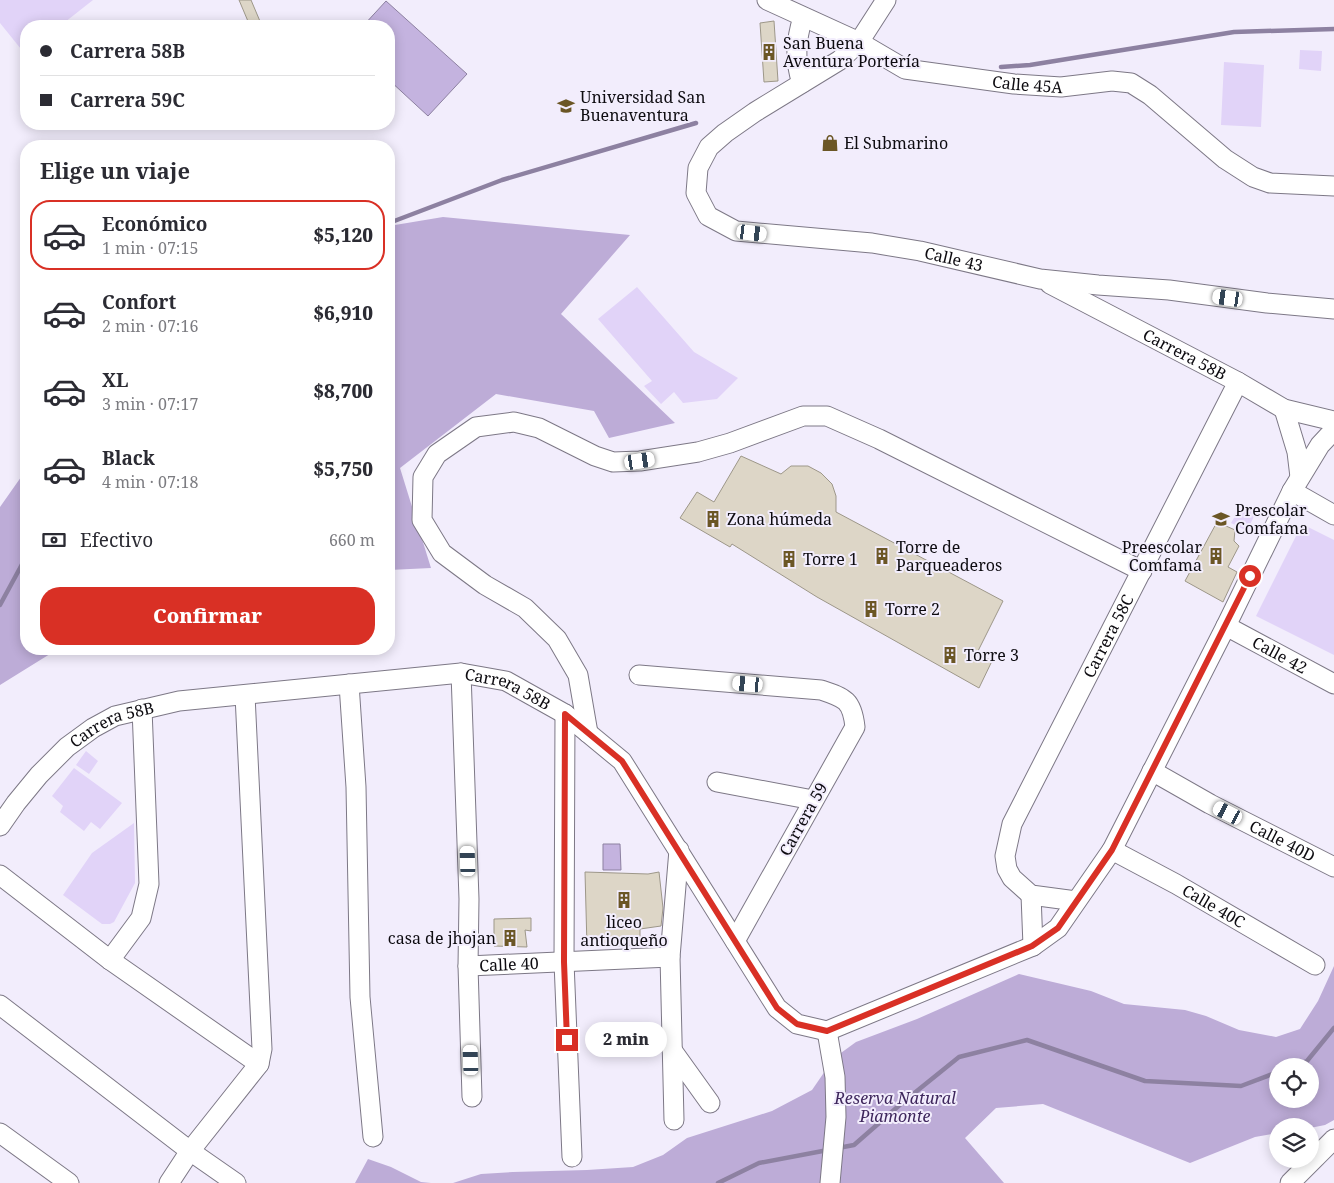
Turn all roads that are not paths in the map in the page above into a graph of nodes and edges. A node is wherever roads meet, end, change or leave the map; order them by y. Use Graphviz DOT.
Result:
graph roads {
  1 [pos="767,0"];
  2 [pos="886,0"];
  3 [pos="803,17"];
  4 [pos="859,42"];
  5 [pos="802,83"];
  6 [pos="1334,186"];
  7 [pos="1040,279"];
  8 [pos="1334,309"];
  9 [pos="1238,382"];
  10 [pos="1284,409"];
  11 [pos="1334,421"];
  12 [pos="1334,430"];
  13 [pos="1296,484"];
  14 [pos="1334,515"];
  15 [pos="1142,571"];
  16 [pos="1226,626"];
  17 [pos="461,673"];
  18 [pos="639,675"];
  19 [pos="349,684"];
  20 [pos="1334,684"];
  21 [pos="245,695"];
  22 [pos="142,709"];
  23 [pos="565,714"];
  24 [pos="588,732"];
  25 [pos="1152,771"];
  26 [pos="717,782"];
  27 [pos="813,800"];
  28 [pos="0,826"];
  29 [pos="679,850"];
  30 [pos="1112,850"];
  31 [pos="1334,867"];
  32 [pos="0,875"];
  33 [pos="1031,895"];
  34 [pos="1076,902"];
  35 [pos="735,941"];
  36 [pos="1032,946"];
  37 [pos="670,957"];
  38 [pos="110,960"];
  39 [pos="564,962"];
  40 [pos="1315,965"];
  41 [pos="468,966"];
  42 [pos="0,1005"];
  43 [pos="827,1031"];
  44 [pos="672,1050"];
  45 [pos="259,1064"];
  46 [pos="472,1097"];
  47 [pos="710,1103"];
  48 [pos="674,1120"];
  49 [pos="0,1133"];
  50 [pos="373,1137"];
  51 [pos="1334,1139"];
  52 [pos="190,1152"];
  53 [pos="572,1157"];
  54 [pos="830,1180"];
  55 [pos="69,1183"];
  56 [pos="170,1183"];
  57 [pos="236,1183"];
  58 [pos="1290,1183"];
  1 -- 3 [label="street, Calle 45A"];
  2 -- 4 [label="street, Calle 43"];
  3 -- 4 [label="street, Calle 45A"];
  3 -- 5 [label="street"];
  4 -- 5 [label="street, Calle 43"];
  4 -- 6 [label="street, Calle 45A"];
  5 -- 7 [label="street, Calle 43"];
  7 -- 8 [label="street, Calle 43"];
  7 -- 9 [label="street, Carrera 58B"];
  9 -- 10 [label="street, Carrera 58B"];
  9 -- 15 [label="street, Carrera 58C"];
  10 -- 11 [label="street, Carrera 58B"];
  10 -- 13 [label="street"];
  12 -- 13 [label="street"];
  13 -- 14 [label="street"];
  13 -- 16 [label="street"];
  15 -- 24 [label="street"];
  15 -- 33 [label="street, Carrera 58C"];
  16 -- 20 [label="street, Calle 42"];
  16 -- 25 [label="street"];
  17 -- 19 [label="street, Carrera 58B"];
  17 -- 23 [label="street, Carrera 58B"];
  17 -- 41 [label="street"];
  18 -- 27 [label="street, Carrera 59"];
  19 -- 21 [label="street, Carrera 58B"];
  19 -- 50 [label="street"];
  21 -- 22 [label="street, Carrera 58B"];
  21 -- 45 [label="street"];
  22 -- 28 [label="street, Carrera 58B"];
  22 -- 38 [label="street"];
  23 -- 24 [label="street, Carrera 58B"];
  23 -- 39 [label="street"];
  24 -- 29 [label="street, Carrera 58B"];
  25 -- 30 [label="street"];
  25 -- 31 [label="street, Calle 40D"];
  26 -- 27 [label="street"];
  27 -- 35 [label="street, Carrera 59"];
  29 -- 35 [label="street, Carrera 58B"];
  29 -- 37 [label="street"];
  30 -- 34 [label="street"];
  30 -- 40 [label="street, Calle 40C"];
  32 -- 38 [label="street"];
  33 -- 34 [label="street"];
  33 -- 36 [label="street"];
  34 -- 36 [label="street"];
  35 -- 43 [label="street, Carrera 58B"];
  36 -- 43 [label="street"];
  37 -- 39 [label="street, Calle 40"];
  37 -- 44 [label="street"];
  38 -- 45 [label="street"];
  39 -- 41 [label="street, Calle 40"];
  39 -- 53 [label="street"];
  41 -- 46 [label="street"];
  42 -- 52 [label="street"];
  43 -- 54 [label="street"];
  44 -- 47 [label="street"];
  44 -- 48 [label="street"];
  45 -- 52 [label="street"];
  49 -- 55 [label="street"];
  51 -- 58 [label="street"];
  52 -- 56 [label="street"];
  52 -- 57 [label="street"];
}
